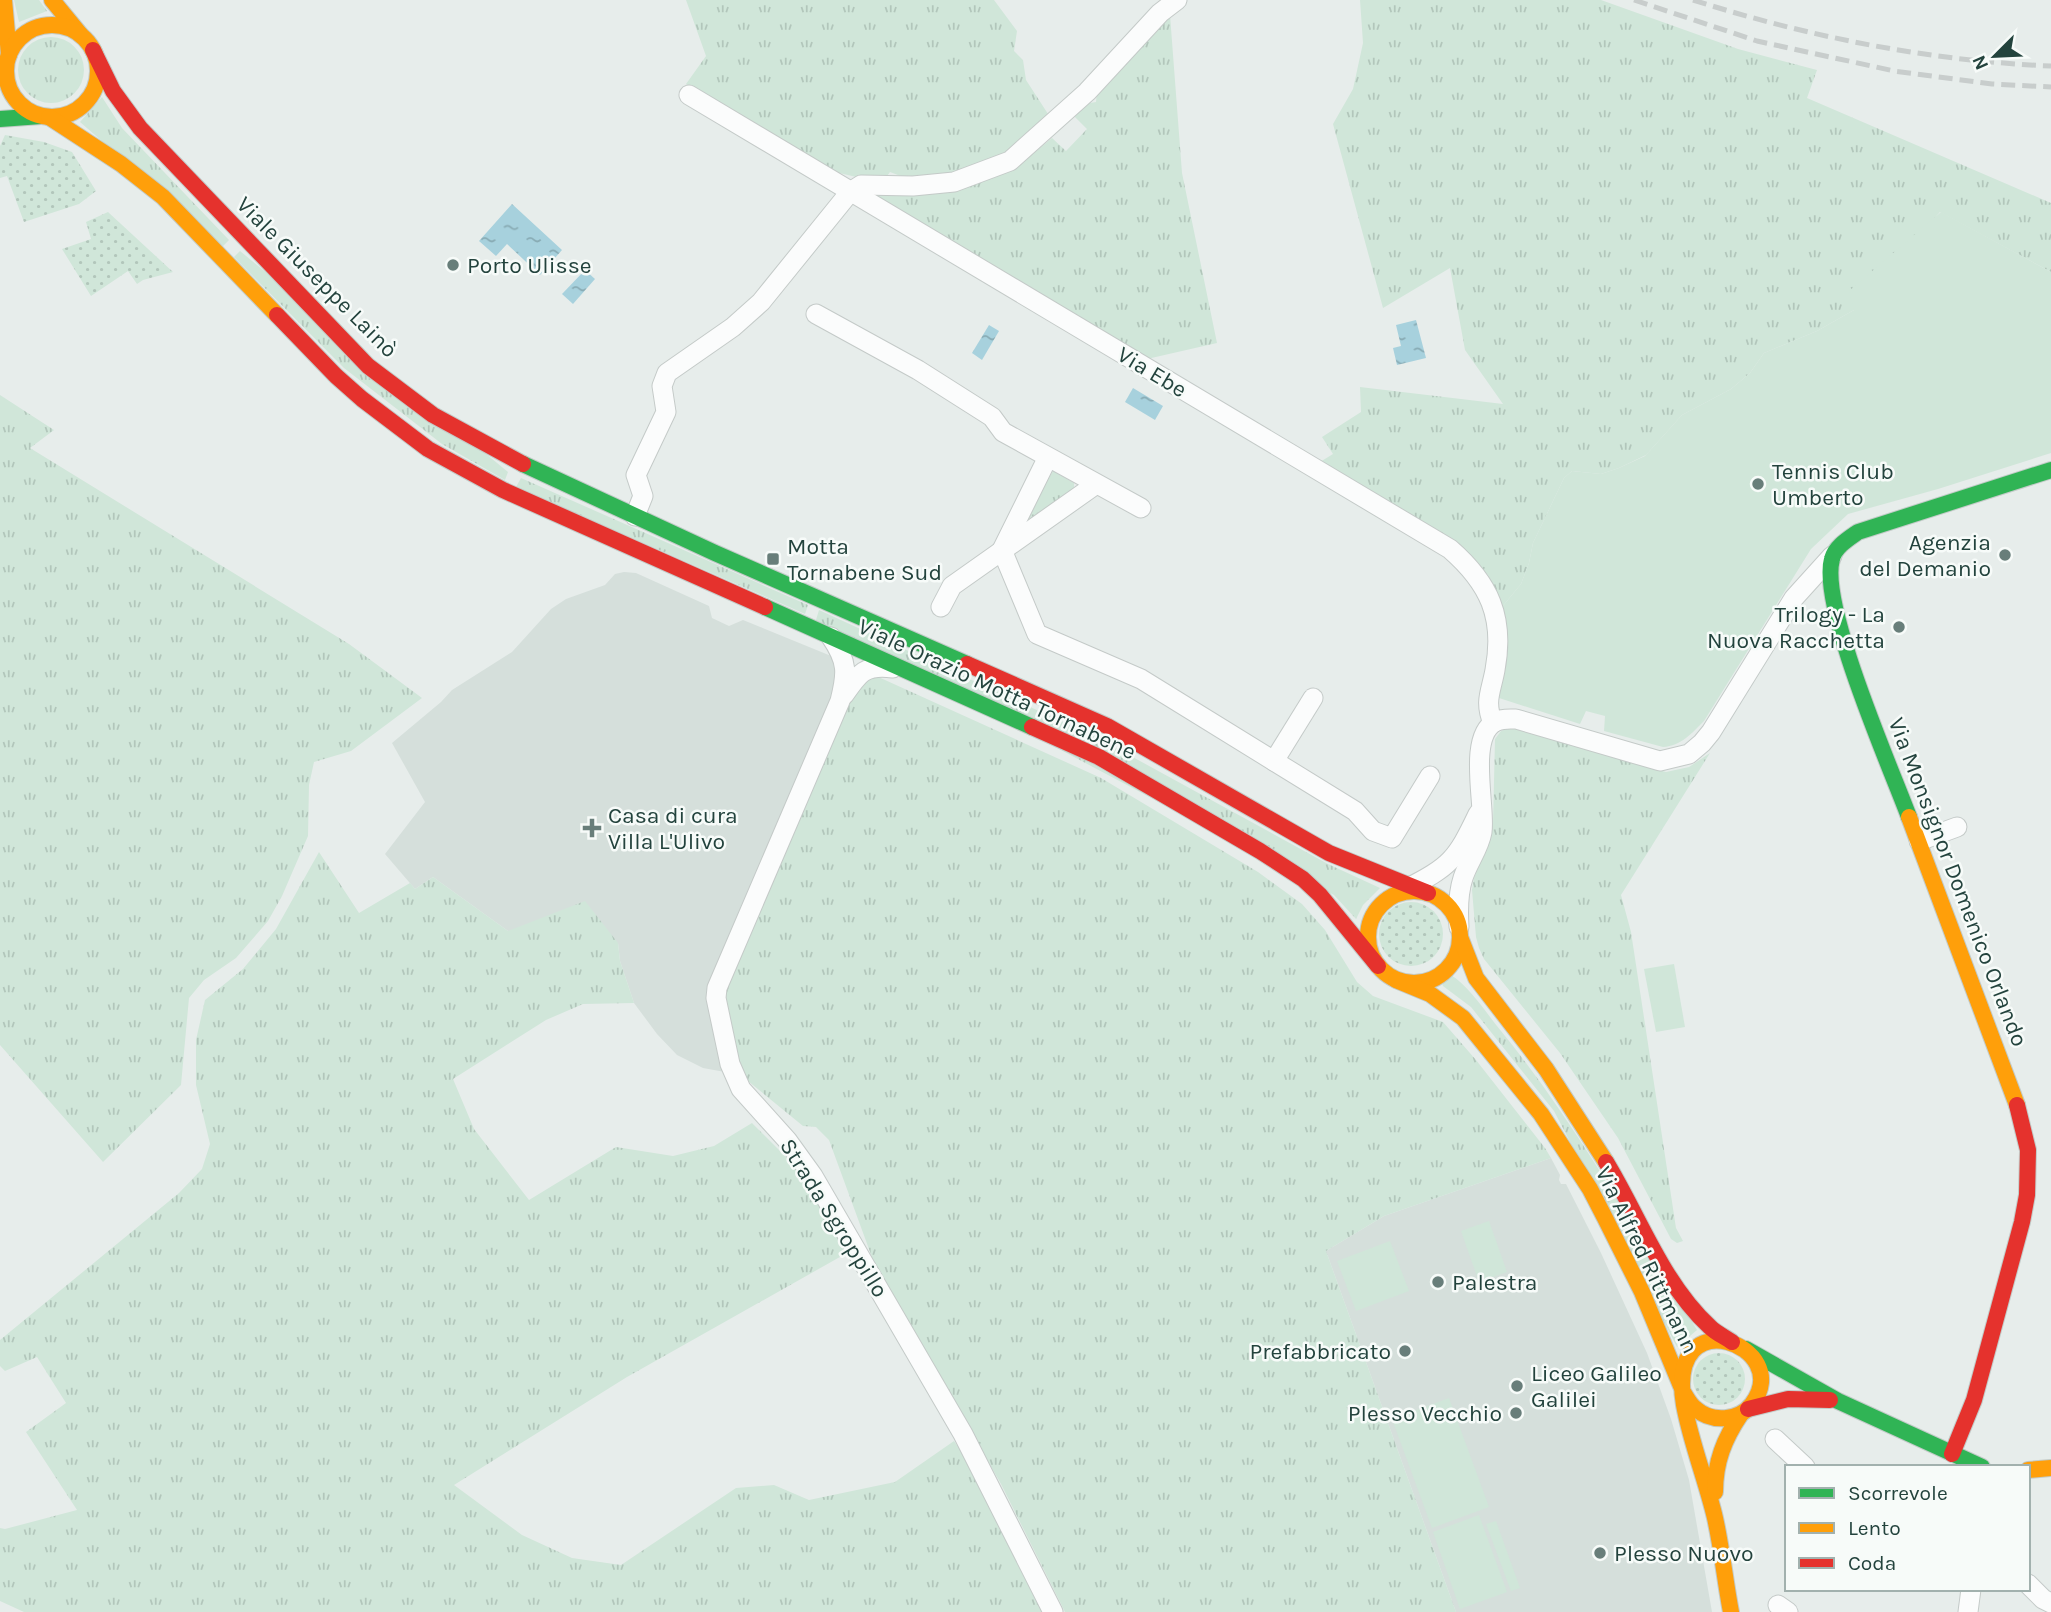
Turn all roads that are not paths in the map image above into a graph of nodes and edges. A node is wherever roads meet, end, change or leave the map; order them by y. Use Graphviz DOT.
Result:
graph roads {
  1 [pos="4,0"];
  2 [pos="52,0"];
  3 [pos="1177,0"];
  4 [pos="82,36"];
  5 [pos="93,50"];
  6 [pos="6,61"];
  7 [pos="689,95"];
  8 [pos="45,117"];
  9 [pos="0,119"];
  10 [pos="850,192"];
  11 [pos="816,314"];
  12 [pos="1047,459"];
  13 [pos="2051,470"];
  14 [pos="1095,485"];
  15 [pos="1140,508"];
  16 [pos="635,516"];
  17 [pos="1002,550"];
  18 [pos="1832,556"];
  19 [pos="941,607"];
  20 [pos="831,637"];
  21 [pos="902,669"];
  22 [pos="1313,698"];
  23 [pos="840,701"];
  24 [pos="1493,723"];
  25 [pos="1274,761"];
  26 [pos="1430,776"];
  27 [pos="1480,810"];
  28 [pos="1957,827"];
  29 [pos="1919,841"];
  30 [pos="1412,891"];
  31 [pos="1460,932"];
  32 [pos="1378,967"];
  33 [pos="1396,980"];
  34 [pos="1739,1345"];
  35 [pos="1682,1389"];
  36 [pos="1838,1401"];
  37 [pos="1744,1411"];
  38 [pos="1775,1439"];
  39 [pos="1952,1454"];
  40 [pos="1803,1465"];
  41 [pos="1978,1465"];
  42 [pos="2051,1468"];
  43 [pos="2030,1470"];
  44 [pos="1715,1518"];
  45 [pos="2030,1587"];
  46 [pos="1971,1591"];
  47 [pos="2044,1605"];
  48 [pos="1053,1612"];
  49 [pos="1731,1612"];
  50 [pos="1968,1612"];
  1 -- 6 [label="main road"];
  2 -- 4 [label="main road"];
  3 -- 10 [label="street"];
  4 -- 5 [label="main road"];
  4 -- 6 [label="main road"];
  5 -- 8 [label="main road"];
  5 -- 16 [label="main road, Viale Giuseppe Lainò"];
  6 -- 8 [label="main road"];
  7 -- 10 [label="street, Via Ebe"];
  8 -- 9 [label="main road"];
  8 -- 20 [label="main road, Viale Orazio Motta Tornabene"];
  10 -- 16 [label="street"];
  10 -- 24 [label="street, Via Ebe"];
  11 -- 12 [label="street"];
  12 -- 14 [label="street"];
  12 -- 17 [label="street"];
  13 -- 18 [label="main road"];
  14 -- 15 [label="street"];
  14 -- 17 [label="street"];
  16 -- 30 [label="main road, Viale Orazio Motta Tornabene"];
  17 -- 19 [label="street"];
  17 -- 25 [label="street"];
  18 -- 24 [label="street"];
  18 -- 29 [label="main road, Via Monsignor Domenico Orlando"];
  20 -- 21 [label="main road, Viale Orazio Motta Tornabene"];
  20 -- 23 [label="street"];
  21 -- 23 [label="street"];
  21 -- 32 [label="main road, Viale Orazio Motta Tornabene"];
  22 -- 25 [label="street"];
  23 -- 48 [label="street, Strada Sgroppillo"];
  24 -- 27 [label="street"];
  25 -- 26 [label="street"];
  27 -- 30 [label="street"];
  27 -- 31 [label="street"];
  28 -- 29 [label="street"];
  29 -- 39 [label="main road, Via Monsignor Domenico Orlando"];
  30 -- 31 [label="main road"];
  30 -- 32 [label="main road"];
  31 -- 33 [label="main road"];
  31 -- 34 [label="main road, Via Alfred Rittmann"];
  32 -- 33 [label="main road"];
  33 -- 35 [label="main road, Via Alfred Rittmann"];
  34 -- 35 [label="main road"];
  34 -- 36 [label="main road, Via Alfred Rittmann"];
  34 -- 37 [label="main road"];
  35 -- 37 [label="main road"];
  35 -- 44 [label="main road"];
  36 -- 37 [label="main road"];
  36 -- 39 [label="main road"];
  37 -- 44 [label="main road"];
  38 -- 40 [label="street"];
  39 -- 41 [label="main road"];
  42 -- 43 [label="main road"];
  44 -- 49 [label="main road"];
  45 -- 47 [label="street"];
  46 -- 50 [label="street"];
}
